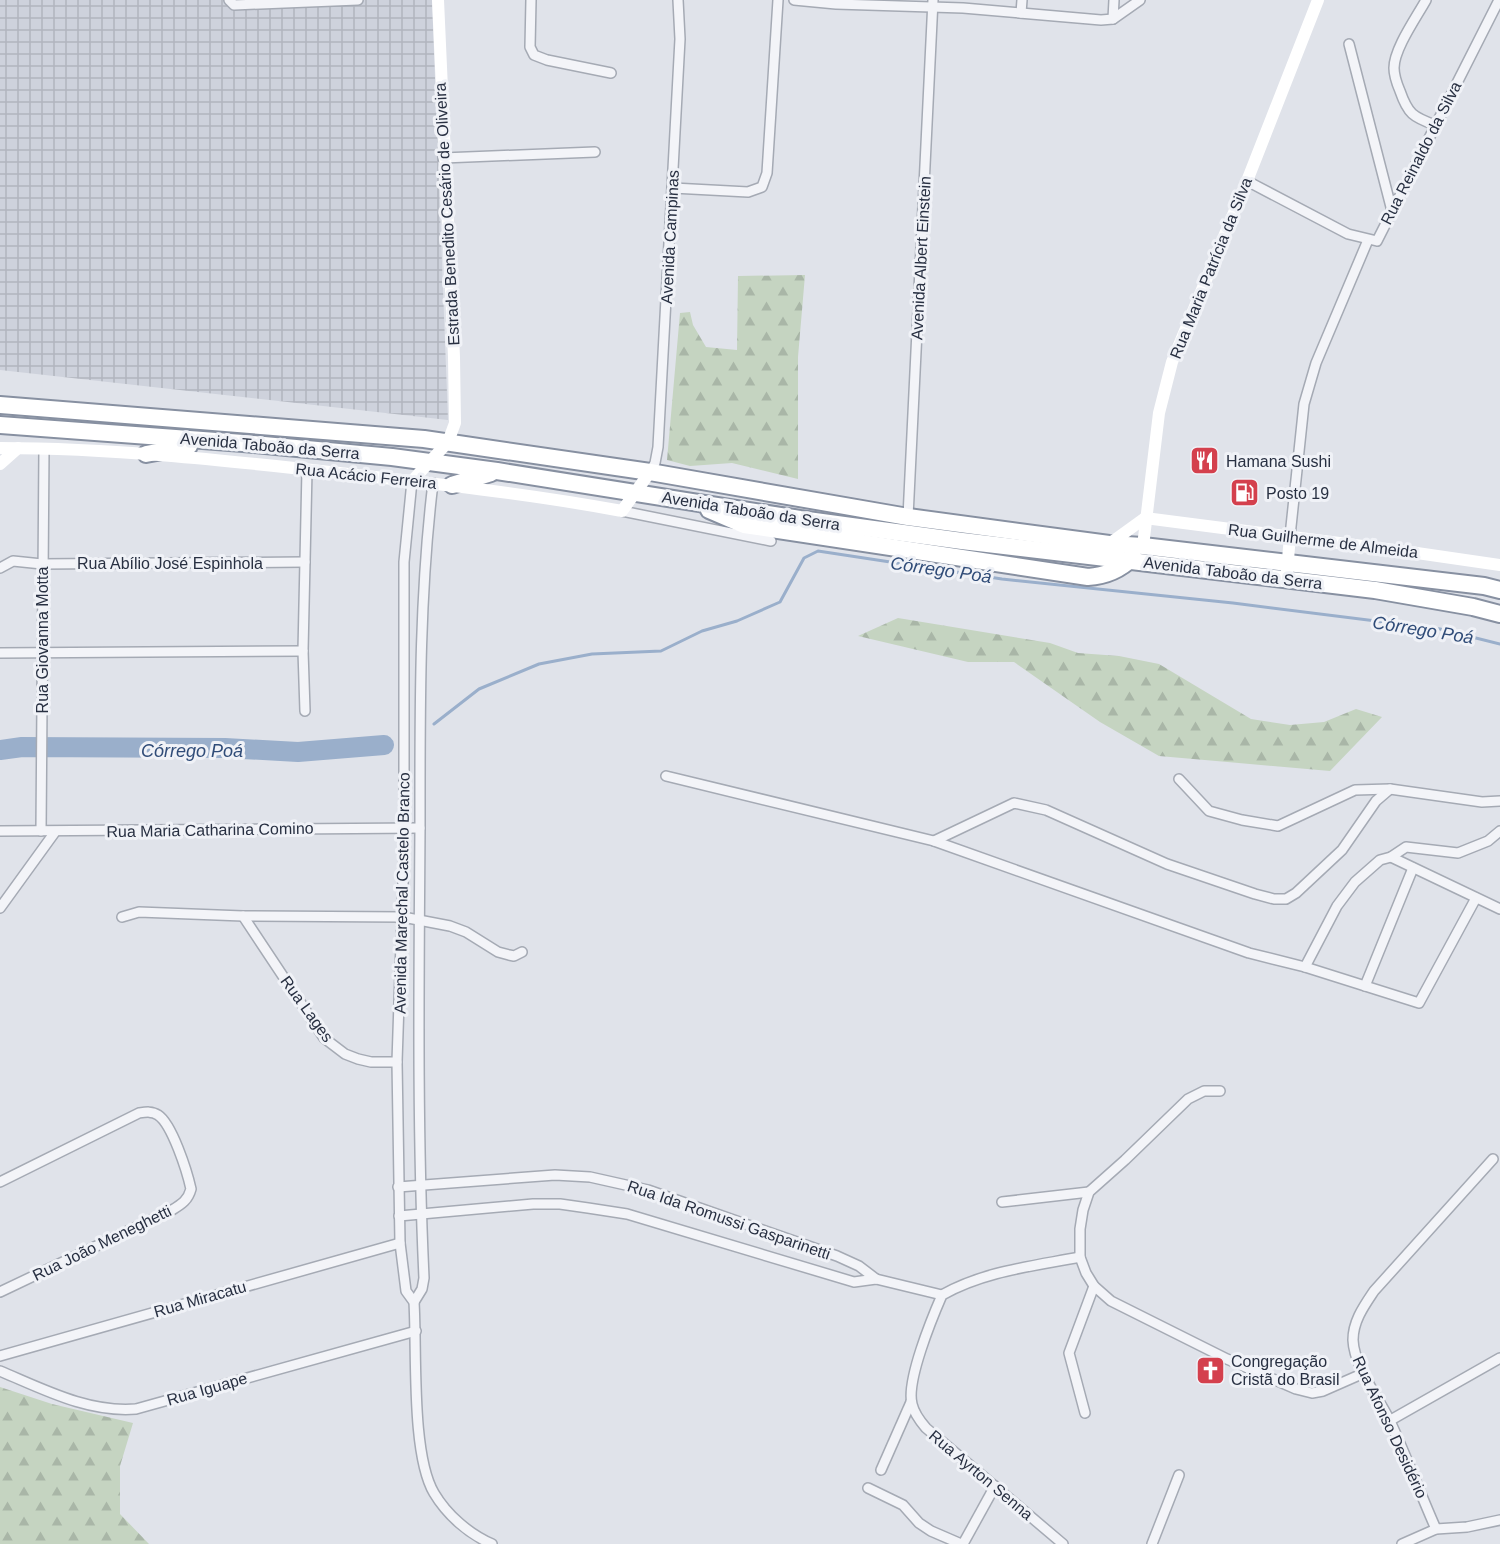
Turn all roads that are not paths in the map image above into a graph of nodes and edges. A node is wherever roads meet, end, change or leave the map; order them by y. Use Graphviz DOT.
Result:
graph roads {
  1 [pos="358,0"];
  2 [pos="438,0"];
  3 [pos="531,0"];
  4 [pos="678,0"];
  5 [pos="778,0"];
  6 [pos="794,0"];
  7 [pos="1022,0"];
  8 [pos="1114,0"];
  9 [pos="1140,0"];
  10 [pos="1318,0"];
  11 [pos="1426,0"];
  12 [pos="1499,0"];
  13 [pos="231,2"];
  14 [pos="836,2"];
  15 [pos="933,3"];
  16 [pos="1021,13"];
  17 [pos="1113,19"];
  18 [pos="1349,44"];
  19 [pos="611,73"];
  20 [pos="1435,125"];
  21 [pos="595,152"];
  22 [pos="443,158"];
  23 [pos="1247,181"];
  24 [pos="673,188"];
  25 [pos="1392,211"];
  26 [pos="1368,240"];
  27 [pos="0,405"];
  28 [pos="0,425"];
  29 [pos="451,435"];
  30 [pos="243,443"];
  31 [pos="0,448"];
  32 [pos="18,448"];
  33 [pos="44,449"];
  34 [pos="146,454"];
  35 [pos="430,462"];
  36 [pos="0,464"];
  37 [pos="307,470"];
  38 [pos="497,471"];
  39 [pos="650,472"];
  40 [pos="412,481"];
  41 [pos="433,483"];
  42 [pos="452,485"];
  43 [pos="636,492"];
  44 [pos="622,511"];
  45 [pos="908,517"];
  46 [pos="1145,518"];
  47 [pos="1290,536"];
  48 [pos="771,541"];
  49 [pos="1108,544"];
  50 [pos="1143,546"];
  51 [pos="1130,560"];
  52 [pos="305,562"];
  53 [pos="42,564"];
  54 [pos="1500,566"];
  55 [pos="0,568"];
  56 [pos="1287,571"];
  57 [pos="404,590"];
  58 [pos="1500,590"];
  59 [pos="423,591"];
  60 [pos="1500,614"];
  61 [pos="303,651"];
  62 [pos="0,653"];
  63 [pos="43,653"];
  64 [pos="405,678"];
  65 [pos="421,678"];
  66 [pos="305,711"];
  67 [pos="405,762"];
  68 [pos="419,763"];
  69 [pos="666,776"];
  70 [pos="1179,779"];
  71 [pos="1390,789"];
  72 [pos="1500,801"];
  73 [pos="403,828"];
  74 [pos="420,828"];
  75 [pos="0,831"];
  76 [pos="41,831"];
  77 [pos="1500,831"];
  78 [pos="56,832"];
  79 [pos="934,841"];
  80 [pos="1488,841"];
  81 [pos="1500,845"];
  82 [pos="1391,857"];
  83 [pos="1413,868"];
  84 [pos="1476,898"];
  85 [pos="0,908"];
  86 [pos="1500,909"];
  87 [pos="243,916"];
  88 [pos="122,917"];
  89 [pos="403,917"];
  90 [pos="419,919"];
  91 [pos="522,952"];
  92 [pos="1305,967"];
  93 [pos="1365,986"];
  94 [pos="397,1062"];
  95 [pos="1220,1091"];
  96 [pos="1493,1159"];
  97 [pos="0,1182"];
  98 [pos="420,1186"];
  99 [pos="398,1187"];
  100 [pos="1089,1192"];
  101 [pos="1002,1203"];
  102 [pos="421,1214"];
  103 [pos="399,1215"];
  104 [pos="400,1243"];
  105 [pos="1080,1257"];
  106 [pos="876,1279"];
  107 [pos="1094,1286"];
  108 [pos="0,1292"];
  109 [pos="942,1294"];
  110 [pos="414,1302"];
  111 [pos="416,1330"];
  112 [pos="0,1356"];
  113 [pos="1500,1358"];
  114 [pos="0,1371"];
  115 [pos="1364,1373"];
  116 [pos="911,1402"];
  117 [pos="1085,1413"];
  118 [pos="1389,1421"];
  119 [pos="881,1470"];
  120 [pos="1179,1475"];
  121 [pos="995,1486"];
  122 [pos="868,1488"];
  123 [pos="1500,1520"];
  124 [pos="1436,1529"];
  125 [pos="1060,1543"];
  126 [pos="492,1544"];
  127 [pos="962,1544"];
  128 [pos="1152,1544"];
  129 [pos="1402,1544"];
  1 -- 13 [label="street"];
  2 -- 22 [label="main road, Estrada Benedito Cesário de Oliveira"];
  3 -- 19 [label="street"];
  4 -- 24 [label="street, Avenida Campinas"];
  5 -- 24 [label="street"];
  6 -- 14 [label="street"];
  7 -- 16 [label="street"];
  8 -- 17 [label="street"];
  9 -- 17 [label="street"];
  10 -- 23 [label="main road, Rua Maria Patrícia da Silva"];
  11 -- 20 [label="street"];
  12 -- 20 [label="street, Rua Reinaldo da Silva"];
  14 -- 15 [label="street"];
  15 -- 16 [label="street"];
  15 -- 45 [label="street, Avenida Albert Einstein"];
  16 -- 17 [label="street"];
  18 -- 25 [label="street"];
  20 -- 25 [label="street, Rua Reinaldo da Silva"];
  21 -- 22 [label="street"];
  22 -- 29 [label="main road, Estrada Benedito Cesário de Oliveira"];
  23 -- 26 [label="street, Rua Reinaldo da Silva"];
  23 -- 46 [label="main road, Rua Maria Patrícia da Silva"];
  24 -- 39 [label="street, Avenida Campinas"];
  25 -- 26 [label="street, Rua Reinaldo da Silva"];
  26 -- 47 [label="street"];
  27 -- 29 [label="highway, Avenida Taboão da Serra"];
  28 -- 30 [label="highway, Avenida Taboão da Serra"];
  29 -- 35 [label="main road"];
  29 -- 39 [label="highway, Avenida Taboão da Serra"];
  30 -- 34 [label="highway"];
  30 -- 35 [label="highway, Avenida Taboão da Serra"];
  31 -- 32 [label="main road, Rua Acácio Ferreira"];
  32 -- 33 [label="main road, Rua Acácio Ferreira"];
  32 -- 36 [label="main road"];
  33 -- 34 [label="main road, Rua Acácio Ferreira"];
  33 -- 53 [label="street, Rua Giovanna Motta"];
  34 -- 37 [label="main road, Rua Acácio Ferreira"];
  35 -- 38 [label="highway, Avenida Taboão da Serra"];
  35 -- 40 [label="main road"];
  37 -- 40 [label="main road, Rua Acácio Ferreira"];
  37 -- 52 [label="street"];
  38 -- 42 [label="highway"];
  38 -- 43 [label="highway, Avenida Taboão da Serra"];
  39 -- 43 [label="main road"];
  39 -- 45 [label="highway, Avenida Taboão da Serra"];
  40 -- 41 [label="main road, Rua Acácio Ferreira"];
  40 -- 57 [label="street, Avenida Marechal Castelo Branco"];
  41 -- 42 [label="main road, Rua Acácio Ferreira"];
  41 -- 59 [label="street, Avenida Marechal Castelo Branco"];
  42 -- 44 [label="main road, Rua Acácio Ferreira"];
  43 -- 44 [label="main road"];
  43 -- 51 [label="highway, Avenida Taboão da Serra"];
  44 -- 48 [label="street, Rua Acácio Ferreira"];
  45 -- 49 [label="highway, Avenida Taboão da Serra"];
  46 -- 47 [label="main road, Rua Guilherme de Almeida"];
  46 -- 49 [label="main road"];
  46 -- 50 [label="main road, Rua Maria Patrícia da Silva"];
  47 -- 54 [label="main road, Rua Guilherme de Almeida"];
  47 -- 56 [label="main road"];
  49 -- 50 [label="highway, Avenida Taboão da Serra"];
  50 -- 51 [label="highway"];
  50 -- 56 [label="highway, Avenida Taboão da Serra"];
  51 -- 56 [label="highway, Avenida Taboão da Serra"];
  52 -- 53 [label="street, Rua Abílio José Espinhola"];
  52 -- 61 [label="street"];
  53 -- 55 [label="street, Rua Abílio José Espinhola"];
  53 -- 63 [label="street, Rua Giovanna Motta"];
  56 -- 58 [label="highway, Avenida Taboão da Serra"];
  56 -- 60 [label="highway, Avenida Taboão da Serra"];
  57 -- 59 [label="street"];
  57 -- 64 [label="street, Avenida Marechal Castelo Branco"];
  59 -- 65 [label="street, Avenida Marechal Castelo Branco"];
  61 -- 63 [label="street"];
  61 -- 66 [label="street"];
  62 -- 63 [label="street"];
  63 -- 76 [label="street, Rua Giovanna Motta"];
  64 -- 65 [label="street"];
  64 -- 67 [label="street, Avenida Marechal Castelo Branco"];
  65 -- 68 [label="street, Avenida Marechal Castelo Branco"];
  67 -- 68 [label="street"];
  67 -- 73 [label="street, Avenida Marechal Castelo Branco"];
  68 -- 74 [label="street, Avenida Marechal Castelo Branco"];
  69 -- 79 [label="street"];
  70 -- 71 [label="street"];
  71 -- 72 [label="street"];
  71 -- 79 [label="street"];
  73 -- 74 [label="street, Rua Maria Catharina Comino"];
  73 -- 78 [label="street, Rua Maria Catharina Comino"];
  73 -- 89 [label="street, Avenida Marechal Castelo Branco"];
  74 -- 90 [label="street, Avenida Marechal Castelo Branco"];
  75 -- 76 [label="street, Rua Maria Catharina Comino"];
  76 -- 78 [label="street, Rua Maria Catharina Comino"];
  77 -- 80 [label="street"];
  78 -- 85 [label="street"];
  79 -- 92 [label="street"];
  80 -- 81 [label="street"];
  80 -- 82 [label="street"];
  82 -- 83 [label="street"];
  82 -- 92 [label="street"];
  83 -- 84 [label="street"];
  83 -- 93 [label="street"];
  84 -- 86 [label="street"];
  84 -- 93 [label="street"];
  87 -- 88 [label="street"];
  87 -- 89 [label="street"];
  87 -- 94 [label="street, Rua Lages"];
  89 -- 90 [label="street"];
  89 -- 94 [label="street, Avenida Marechal Castelo Branco"];
  90 -- 91 [label="street"];
  90 -- 98 [label="street, Avenida Marechal Castelo Branco"];
  92 -- 93 [label="street"];
  94 -- 99 [label="street, Avenida Marechal Castelo Branco"];
  95 -- 100 [label="street"];
  96 -- 115 [label="street, Rua Afonso Desidério"];
  97 -- 108 [label="street, Rua João Meneghetti"];
  98 -- 99 [label="street, Rua Ida Romussi Gasparinetti"];
  98 -- 102 [label="street, Avenida Marechal Castelo Branco"];
  98 -- 106 [label="street, Rua Ida Romussi Gasparinetti"];
  99 -- 103 [label="street, Avenida Marechal Castelo Branco"];
  100 -- 101 [label="street"];
  100 -- 105 [label="street"];
  102 -- 103 [label="street, Rua Ida Romussi Gasparinetti"];
  102 -- 106 [label="street, Rua Ida Romussi Gasparinetti"];
  102 -- 110 [label="street, Avenida Marechal Castelo Branco"];
  103 -- 104 [label="street, Avenida Marechal Castelo Branco"];
  104 -- 110 [label="street, Avenida Marechal Castelo Branco"];
  104 -- 112 [label="street, Rua Miracatu"];
  105 -- 107 [label="street"];
  105 -- 109 [label="street"];
  106 -- 109 [label="street, Rua Ida Romussi Gasparinetti"];
  107 -- 115 [label="street"];
  107 -- 117 [label="street"];
  109 -- 116 [label="street"];
  110 -- 111 [label="street, Avenida Marechal Castelo Branco"];
  111 -- 114 [label="street, Rua Iguape"];
  111 -- 126 [label="street, Avenida Marechal Castelo Branco"];
  113 -- 118 [label="street"];
  115 -- 118 [label="street, Rua Afonso Desidério"];
  116 -- 119 [label="street"];
  116 -- 121 [label="street, Rua Ayrton Senna"];
  118 -- 124 [label="street, Rua Afonso Desidério"];
  120 -- 128 [label="street"];
  121 -- 125 [label="street, Rua Ayrton Senna"];
  121 -- 127 [label="street"];
  122 -- 127 [label="street"];
  123 -- 124 [label="street"];
  124 -- 129 [label="street"];
}
